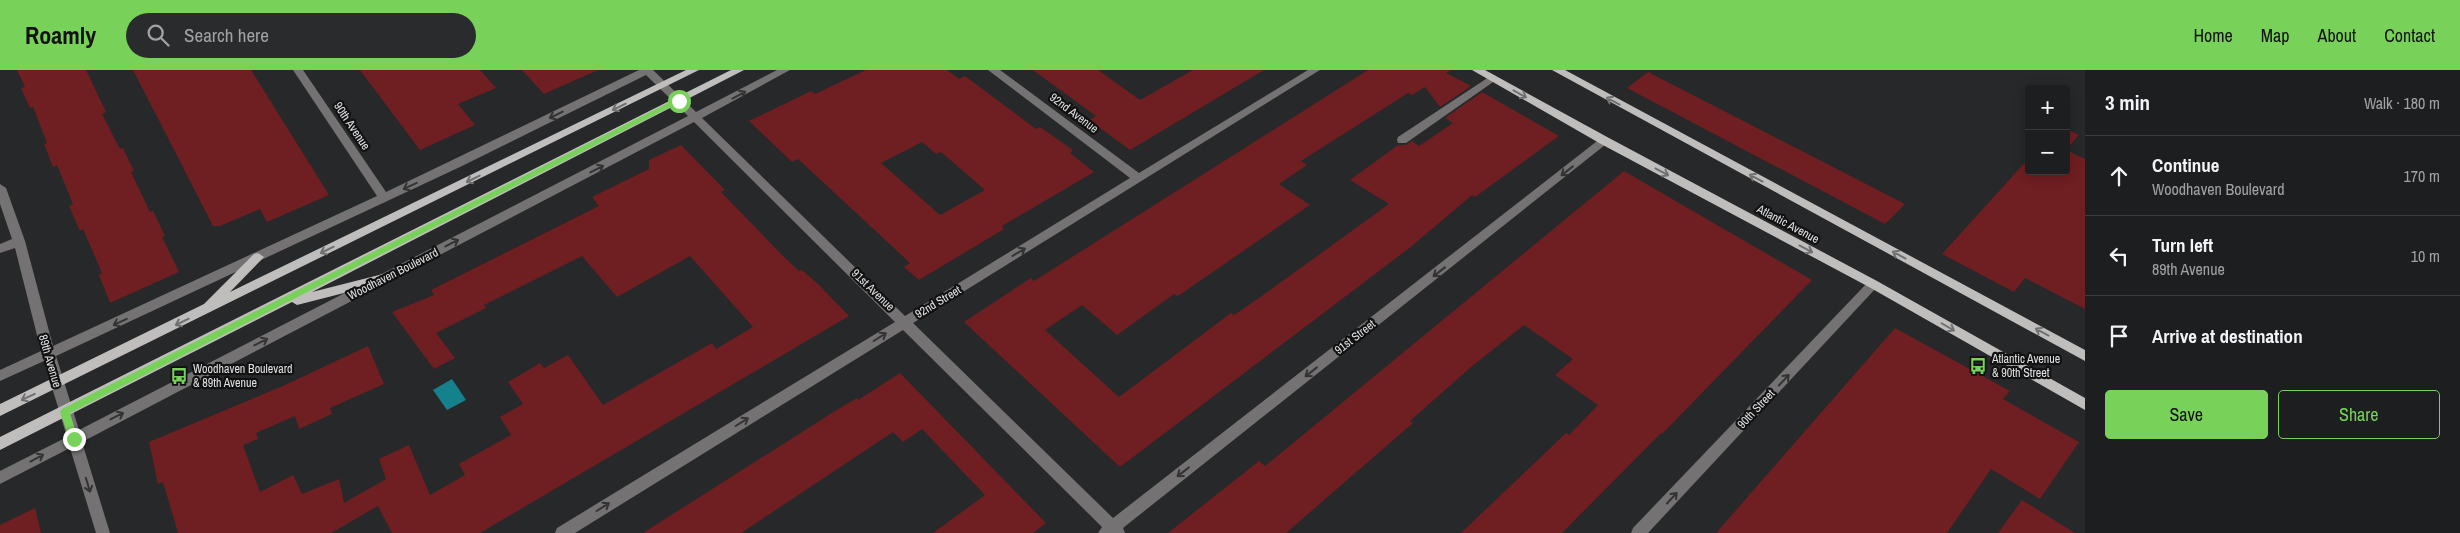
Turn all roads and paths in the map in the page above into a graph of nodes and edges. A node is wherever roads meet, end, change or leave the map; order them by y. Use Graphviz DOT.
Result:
graph roads {
  1 [pos="298,70"];
  2 [pos="647,70"];
  3 [pos="694,70"];
  4 [pos="739,70"];
  5 [pos="785,70"];
  6 [pos="993,70"];
  7 [pos="1477,70"];
  8 [pos="1557,70"];
  9 [pos="1304,72"];
  10 [pos="1492,78"];
  11 [pos="663,86"];
  12 [pos="679,101"];
  13 [pos="696,118"];
  14 [pos="1402,140"];
  15 [pos="1605,141"];
  16 [pos="1139,179"];
  17 [pos="0,188"];
  18 [pos="384,198"];
  19 [pos="19,241"];
  20 [pos="0,249"];
  21 [pos="258,256"];
  22 [pos="383,279"];
  23 [pos="1873,284"];
  24 [pos="275,305"];
  25 [pos="199,313"];
  26 [pos="905,322"];
  27 [pos="49,355"];
  28 [pos="2085,356"];
  29 [pos="0,376"];
  30 [pos="57,383"];
  31 [pos="2085,405"];
  32 [pos="0,410"];
  33 [pos="65,412"];
  34 [pos="74,439"];
  35 [pos="0,444"];
  36 [pos="0,478"];
  37 [pos="1112,531"];
  38 [pos="103,533"];
  39 [pos="562,533"];
  40 [pos="1638,533"];
  1 -- 18 [label="street, 90th Avenue"];
  2 -- 11 [label="street, 91st Avenue"];
  2 -- 18 [label="street, one-way"];
  3 -- 11 [label="main road"];
  4 -- 12 [label="main road, Woodhaven Boulevard"];
  13 -- 5 [label="street, Woodhaven Boulevard, one-way"];
  6 -- 16 [label="street, 92nd Avenue"];
  7 -- 10 [label="main road, Atlantic Avenue"];
  28 -- 8 [label="main road, Atlantic Avenue, one-way"];
  9 -- 16 [label="street, 92nd Street"];
  10 -- 14 [label="street"];
  10 -- 15 [label="main road, Atlantic Avenue, one-way"];
  11 -- 12 [label="street, 91st Avenue"];
  11 -- 25 [label="main road, one-way"];
  12 -- 13 [label="street, 91st Avenue"];
  12 -- 24 [label="main road, Woodhaven Boulevard"];
  22 -- 13 [label="street, Woodhaven Boulevard, one-way"];
  13 -- 26 [label="street, 91st Avenue"];
  15 -- 23 [label="main road, Atlantic Avenue, one-way"];
  15 -- 37 [label="street, 91st Street, one-way"];
  26 -- 16 [label="street, 92nd Street, one-way"];
  17 -- 19 [label="street, 89th Avenue"];
  18 -- 21 [label="street"];
  19 -- 20 [label="street"];
  19 -- 27 [label="street, 89th Avenue"];
  21 -- 25 [label="main road"];
  21 -- 27 [label="street, one-way"];
  22 -- 24 [label="main road"];
  34 -- 22 [label="street, Woodhaven Boulevard, one-way"];
  23 -- 31 [label="main road, Atlantic Avenue, one-way"];
  40 -- 23 [label="street, 90th Street, one-way"];
  24 -- 33 [label="main road, Woodhaven Boulevard"];
  25 -- 30 [label="main road, one-way"];
  26 -- 37 [label="street, 91st Avenue"];
  39 -- 26 [label="street, 92nd Street, one-way"];
  27 -- 29 [label="street"];
  27 -- 30 [label="street, 89th Avenue"];
  30 -- 32 [label="main road, one-way"];
  30 -- 33 [label="street, 89th Avenue"];
  33 -- 34 [label="street, 89th Avenue"];
  33 -- 35 [label="main road, Woodhaven Boulevard"];
  36 -- 34 [label="street, Woodhaven Boulevard, one-way"];
  34 -- 38 [label="street, 89th Avenue, one-way"];
}
